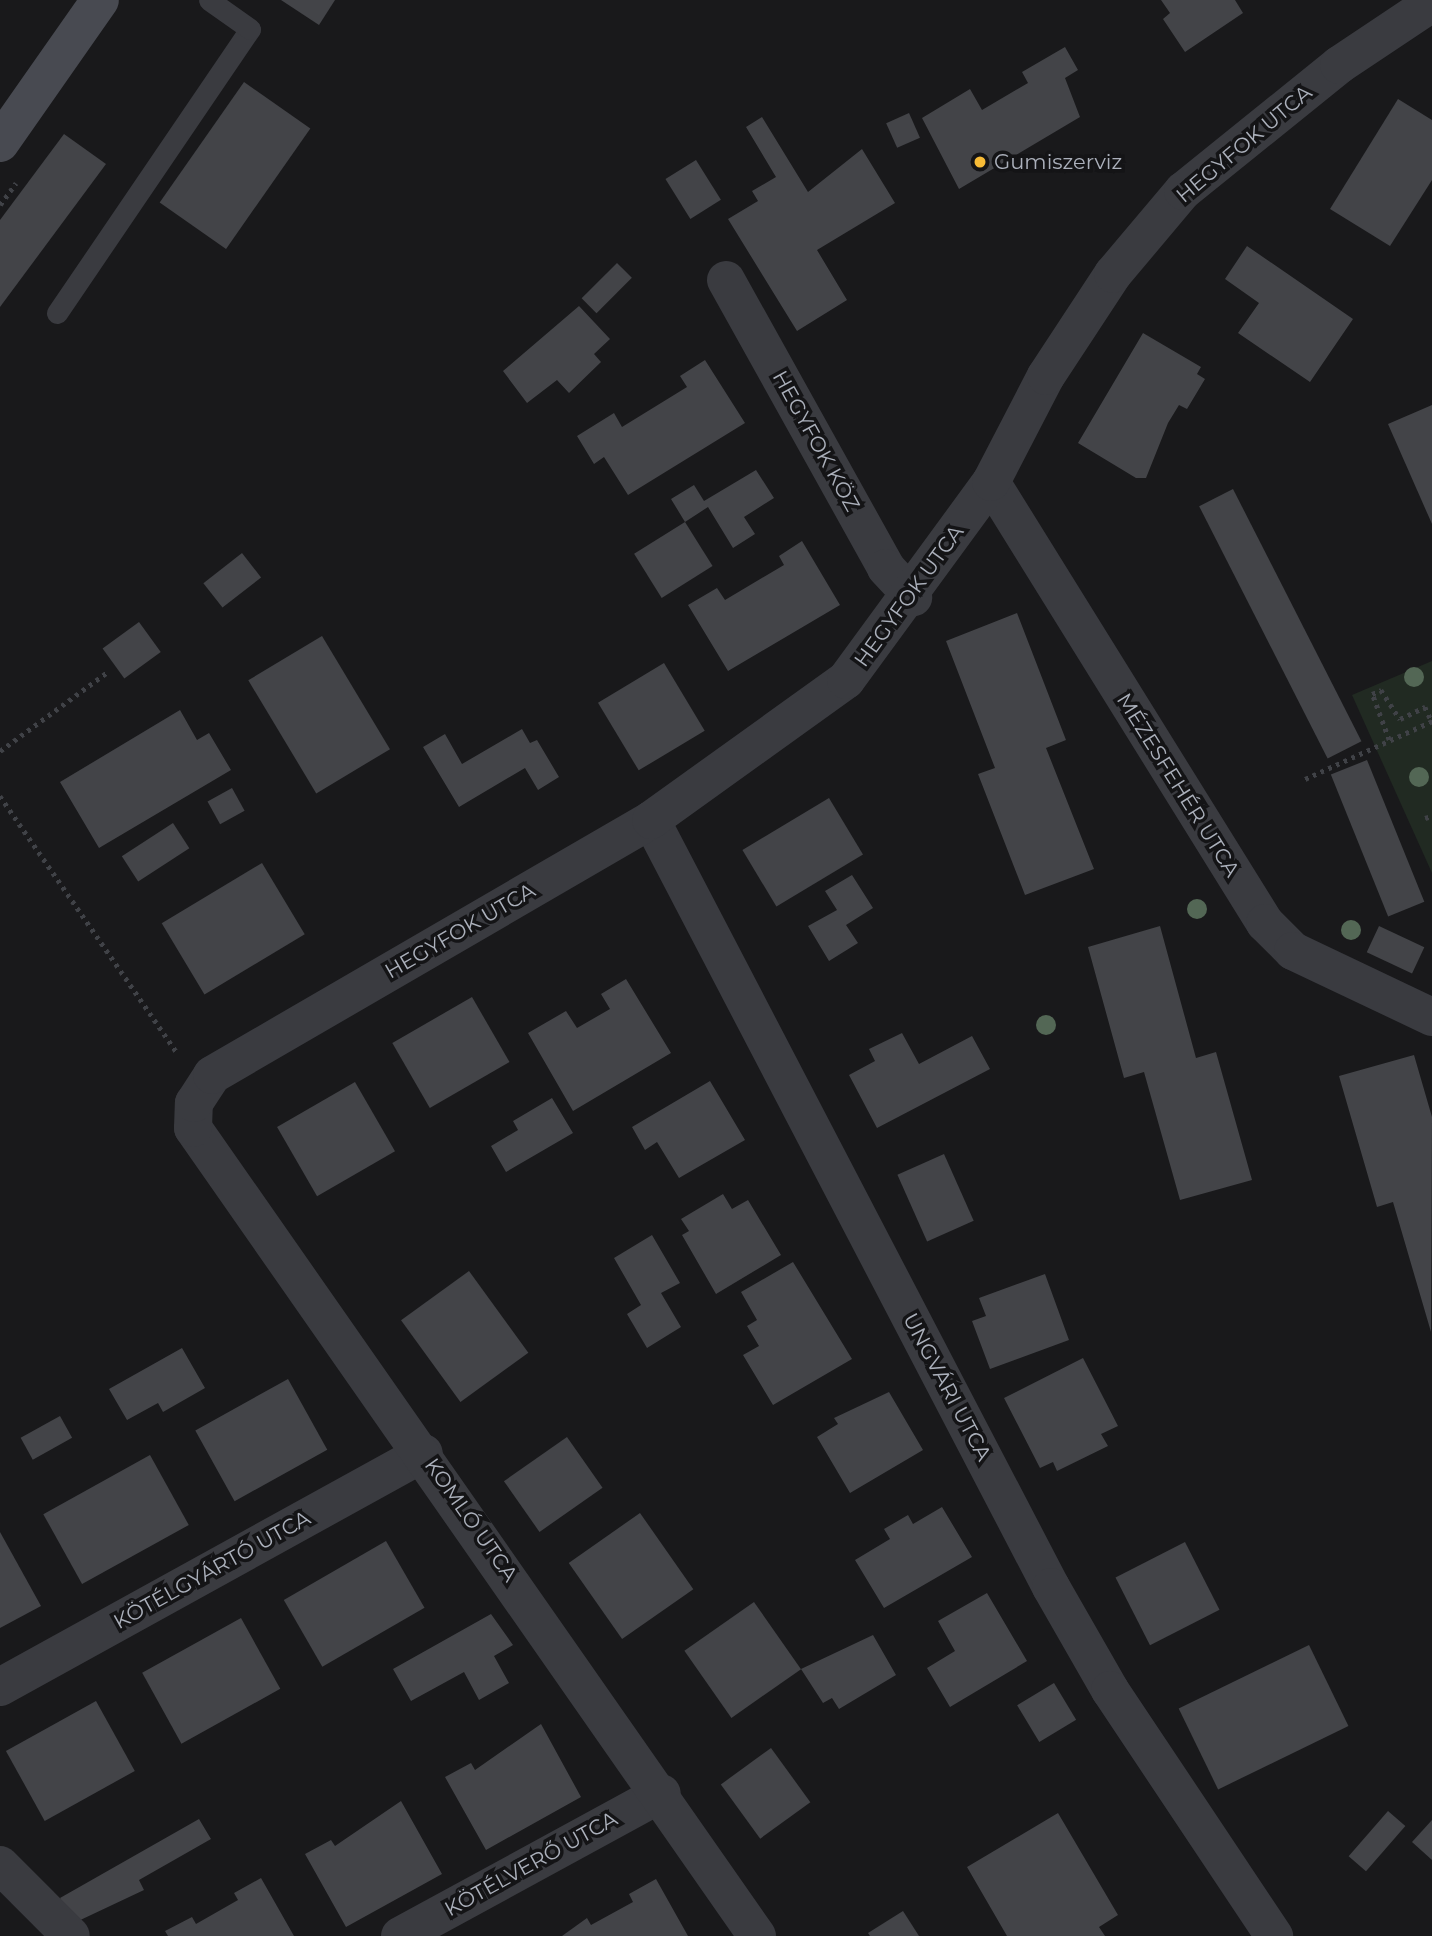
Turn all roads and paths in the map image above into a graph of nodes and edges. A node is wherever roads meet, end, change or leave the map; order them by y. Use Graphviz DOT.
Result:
graph roads {
  1 [pos="100,0"];
  2 [pos="209,0"];
  3 [pos="1432,3"];
  4 [pos="0,143"];
  5 [pos="726,280"];
  6 [pos="57,313"];
  7 [pos="991,482"];
  8 [pos="913,597"];
  9 [pos="106,673"];
  10 [pos="1432,721"];
  11 [pos="1389,740"];
  12 [pos="0,751"];
  13 [pos="1306,779"];
  14 [pos="0,796"];
  15 [pos="1432,816"];
  16 [pos="1425,818"];
  17 [pos="651,820"];
  18 [pos="1432,1017"];
  19 [pos="194,1103"];
  20 [pos="424,1453"];
  21 [pos="0,1687"];
  22 [pos="662,1793"];
  23 [pos="0,1865"];
  24 [pos="71,1936"];
  25 [pos="400,1936"];
  26 [pos="757,1936"];
  27 [pos="1275,1936"];
  1 -- 4 [label="main road"];
  2 -- 6 [label="lane"];
  3 -- 7 [label="street, HEGYFOK UTCA"];
  5 -- 8 [label="street, HEGYFOK KÖZ"];
  7 -- 8 [label="street, HEGYFOK UTCA"];
  7 -- 18 [label="street, MÉZESFEHÉR UTCA"];
  8 -- 17 [label="street, HEGYFOK UTCA"];
  9 -- 12 [label="path"];
  10 -- 11 [label="path"];
  10 -- 11 [label="path"];
  11 -- 13 [label="path"];
  14 -- 19 [label="path"];
  15 -- 16 [label="path"];
  17 -- 19 [label="street, HEGYFOK UTCA"];
  17 -- 27 [label="street, UNGVÁRI UTCA"];
  19 -- 20 [label="street, KOMLÓ UTCA"];
  20 -- 21 [label="street, KÖTÉLGYÁRTÓ UTCA"];
  20 -- 22 [label="street, KOMLÓ UTCA"];
  22 -- 25 [label="street, KÖTÉLVERŐ UTCA"];
  22 -- 26 [label="street, KOMLÓ UTCA"];
  23 -- 24 [label="street"];
}
